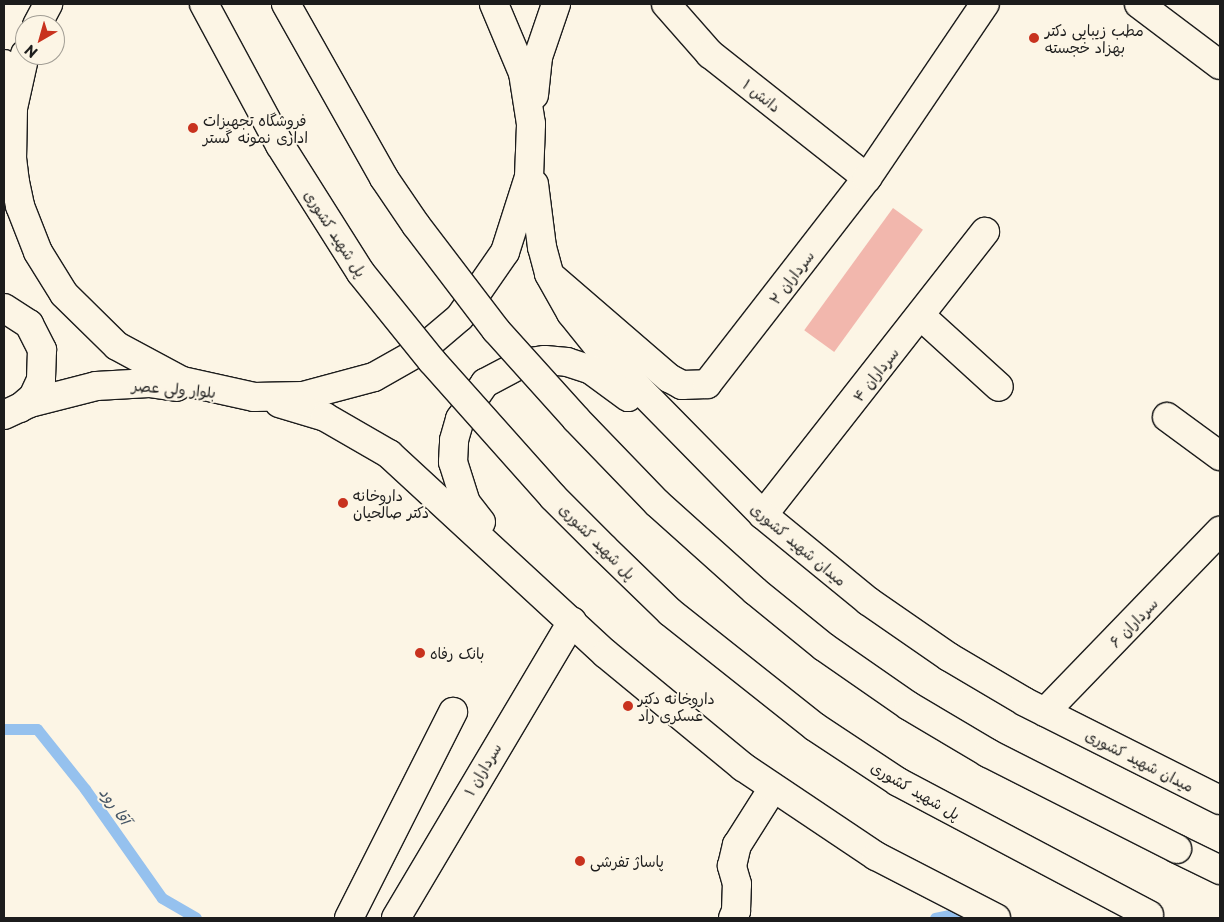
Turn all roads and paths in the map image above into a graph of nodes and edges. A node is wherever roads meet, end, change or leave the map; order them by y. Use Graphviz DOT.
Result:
graph roads {
  1 [pos="204,4"];
  2 [pos="286,4"];
  3 [pos="494,4"];
  4 [pos="556,4"];
  5 [pos="666,4"];
  6 [pos="985,4"];
  7 [pos="1138,4"];
  8 [pos="16,65"];
  9 [pos="1220,65"];
  10 [pos="13,108"];
  11 [pos="531,138"];
  12 [pos="4,140"];
  13 [pos="867,178"];
  14 [pos="985,232"];
  15 [pos="549,274"];
  16 [pos="4,308"];
  17 [pos="921,316"];
  18 [pos="999,387"];
  19 [pos="241,395"];
  20 [pos="12,412"];
  21 [pos="1168,417"];
  22 [pos="693,446"];
  23 [pos="1220,456"];
  24 [pos="763,515"];
  25 [pos="1220,532"];
  26 [pos="530,583"];
  27 [pos="572,621"];
  28 [pos="453,712"];
  29 [pos="1045,712"];
  30 [pos="773,788"];
  31 [pos="1220,800"];
  32 [pos="1220,870"];
  33 [pos="1152,917"];
  34 [pos="349,918"];
  35 [pos="396,918"];
  36 [pos="733,918"];
  37 [pos="996,918"];
  1 -- 33 [label="main road, پل شهید کشوری, bridge"];
  2 -- 32 [label="main road, bridge"];
  3 -- 11 [label="main road, میدان شهید کشوری"];
  4 -- 11 [label="main road"];
  5 -- 13 [label="main road, دانش ۱"];
  6 -- 13 [label="main road, سرداران ۲"];
  7 -- 9 [label="main road"];
  8 -- 10 [label="main road, میدان شهید کشوری"];
  10 -- 12 [label="main road"];
  10 -- 19 [label="main road, میدان شهید کشوری"];
  11 -- 15 [label="main road, میدان شهید کشوری"];
  11 -- 19 [label="main road, میدان شهید کشوری"];
  13 -- 15 [label="main road, سرداران ۲"];
  14 -- 17 [label="main road, سرداران ۴"];
  15 -- 22 [label="main road, میدان شهید کشوری"];
  16 -- 20 [label="main road"];
  17 -- 18 [label="main road"];
  17 -- 24 [label="main road, سرداران ۴"];
  19 -- 20 [label="main road, بلوار ولی عصر"];
  19 -- 26 [label="main road, میدان شهید کشوری"];
  21 -- 23 [label="main road"];
  22 -- 24 [label="main road, میدان شهید کشوری"];
  22 -- 26 [label="main road"];
  24 -- 29 [label="main road, میدان شهید کشوری"];
  25 -- 29 [label="main road, سرداران ۶"];
  26 -- 27 [label="main road, میدان شهید کشوری"];
  27 -- 30 [label="main road, میدان شهید کشوری"];
  27 -- 35 [label="main road, سرداران ۱"];
  28 -- 34 [label="main road"];
  29 -- 31 [label="main road, میدان شهید کشوری"];
  30 -- 36 [label="main road"];
  30 -- 37 [label="main road, میدان شهید کشوری"];
}
